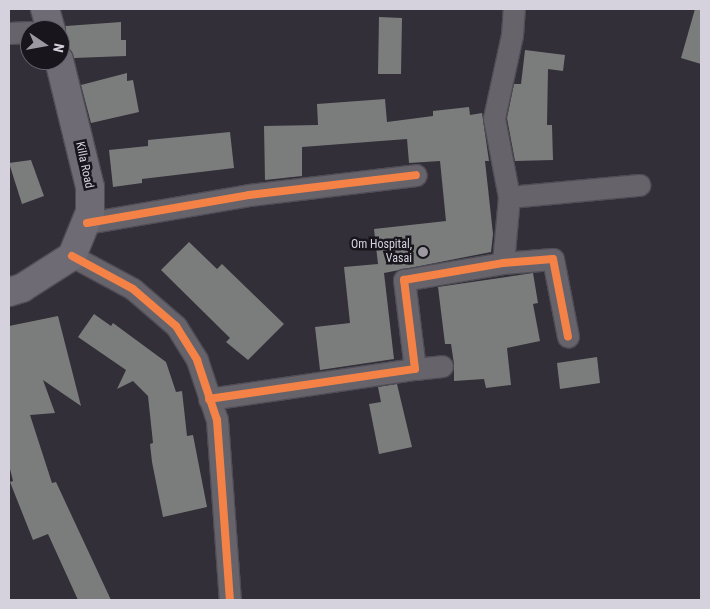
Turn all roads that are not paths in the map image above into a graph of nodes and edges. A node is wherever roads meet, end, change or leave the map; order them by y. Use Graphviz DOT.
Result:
graph roads {
  1 [pos="514,9"];
  2 [pos="61,70"];
  3 [pos="416,175"];
  4 [pos="639,185"];
  5 [pos="509,197"];
  6 [pos="87,223"];
  7 [pos="72,256"];
  8 [pos="503,263"];
  9 [pos="9,292"];
  10 [pos="568,337"];
  11 [pos="442,366"];
  12 [pos="415,369"];
  13 [pos="210,399"];
  14 [pos="230,600"];
  1 -- 5 [label="street"];
  2 -- 6 [label="main road, Killa Road"];
  3 -- 6 [label="street"];
  4 -- 5 [label="street"];
  5 -- 8 [label="street"];
  6 -- 7 [label="main road, Killa Road"];
  7 -- 9 [label="main road"];
  7 -- 13 [label="street"];
  8 -- 10 [label="street"];
  8 -- 12 [label="street"];
  11 -- 12 [label="street"];
  12 -- 13 [label="street"];
  13 -- 14 [label="street"];
}
